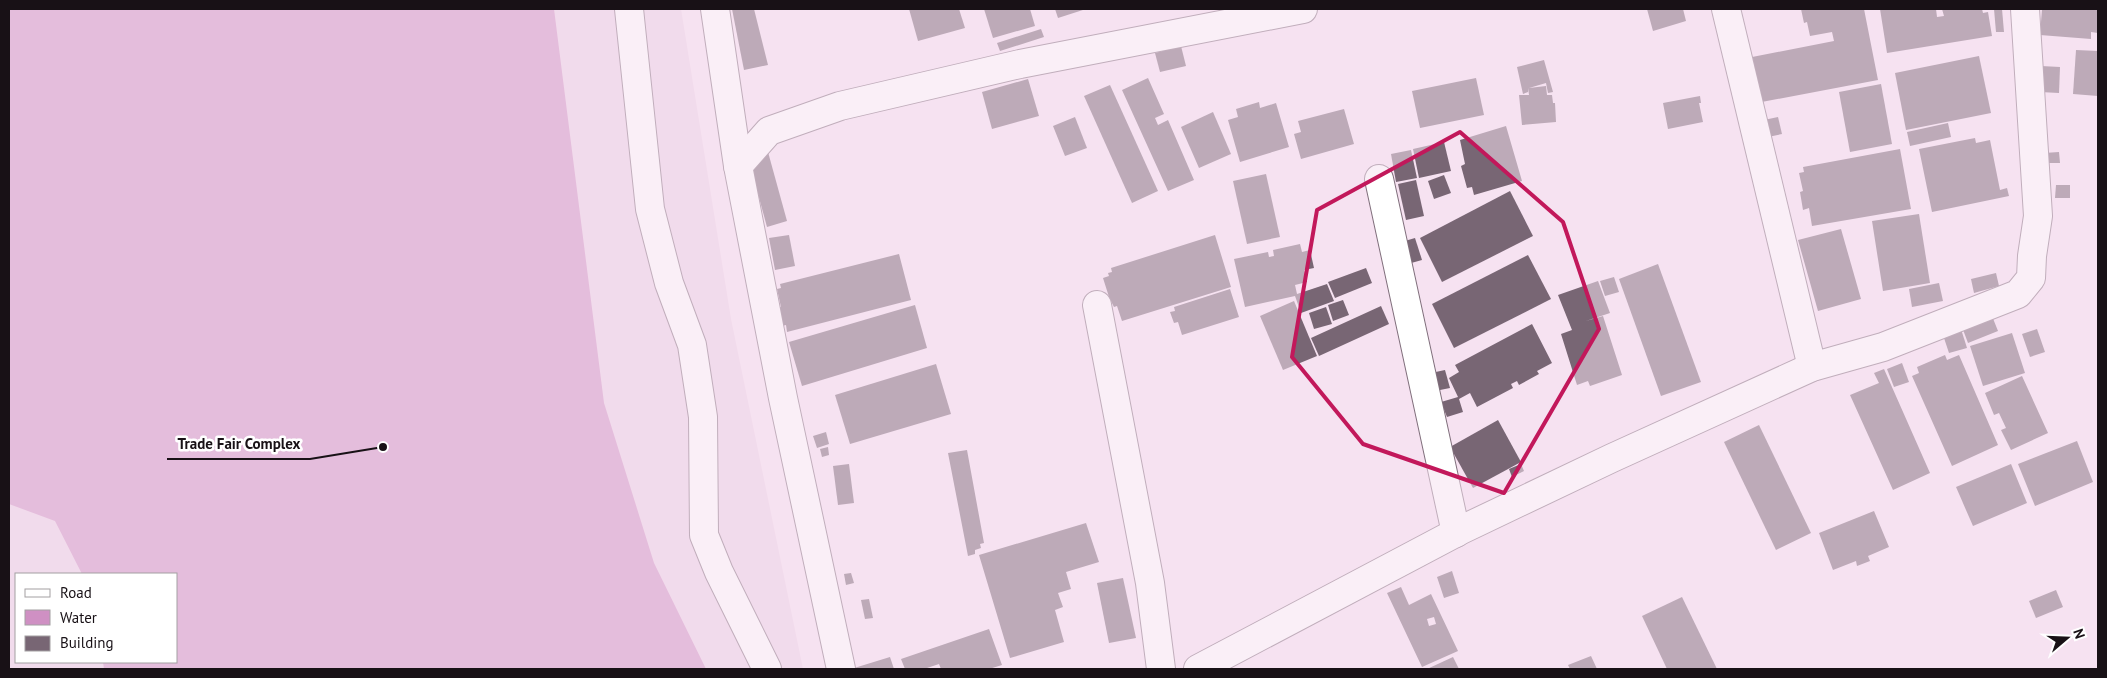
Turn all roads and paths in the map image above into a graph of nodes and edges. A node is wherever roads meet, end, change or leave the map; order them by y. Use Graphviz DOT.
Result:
graph roads {
  1 [pos="629,9"];
  2 [pos="715,9"];
  3 [pos="1303,9"];
  4 [pos="1726,9"];
  5 [pos="2025,9"];
  6 [pos="738,166"];
  7 [pos="1379,178"];
  8 [pos="1097,305"];
  9 [pos="1812,367"];
  10 [pos="1456,533"];
  11 [pos="767,669"];
  12 [pos="841,669"];
  13 [pos="1161,669"];
  14 [pos="1198,669"];
  1 -- 11 [label="street"];
  2 -- 6 [label="street"];
  3 -- 6 [label="street"];
  4 -- 9 [label="street"];
  5 -- 9 [label="street"];
  6 -- 12 [label="street"];
  7 -- 10 [label="street"];
  8 -- 13 [label="street"];
  9 -- 10 [label="street"];
  10 -- 14 [label="street"];
}
